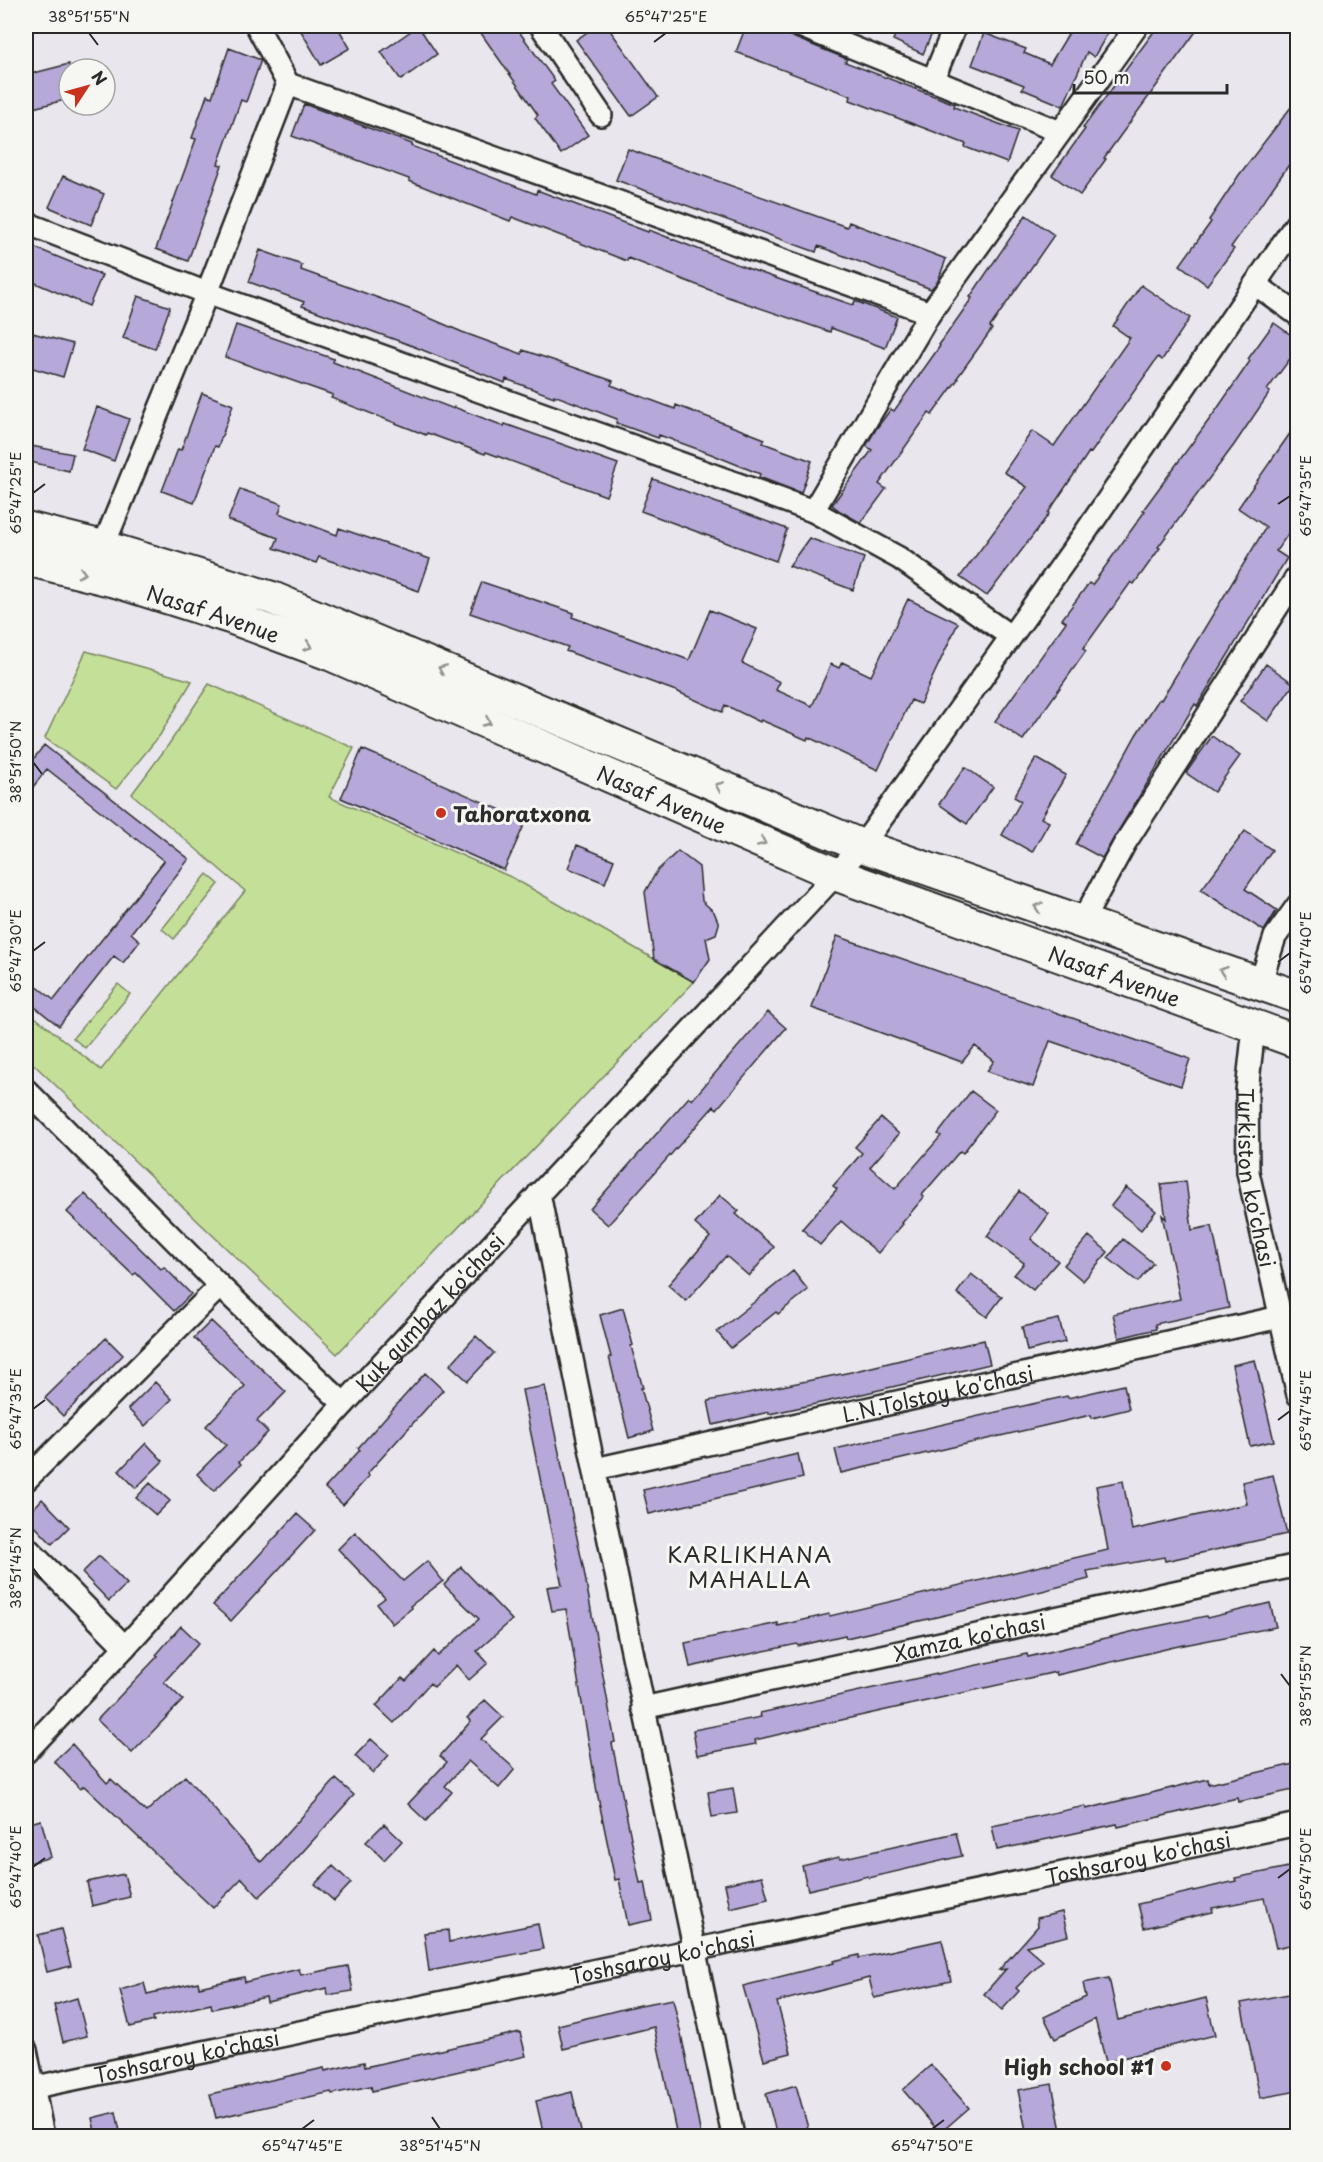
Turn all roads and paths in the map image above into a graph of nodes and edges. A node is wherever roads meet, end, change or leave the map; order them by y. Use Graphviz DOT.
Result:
graph roads {
  1 [pos="257,26"];
  2 [pos="541,26"];
  3 [pos="800,26"];
  4 [pos="955,26"];
  5 [pos="1137,26"];
  6 [pos="933,80"];
  7 [pos="288,84"];
  8 [pos="601,115"];
  9 [pos="1060,132"];
  10 [pos="1298,221"];
  11 [pos="26,223"];
  12 [pos="1255,284"];
  13 [pos="207,293"];
  14 [pos="930,313"];
  15 [pos="1298,315"];
  16 [pos="813,511"];
  17 [pos="26,528"];
  18 [pos="103,547"];
  19 [pos="26,559"];
  20 [pos="1298,574"];
  21 [pos="1010,636"];
  22 [pos="862,846"];
  23 [pos="835,874"];
  24 [pos="1298,905"];
  25 [pos="1082,922"];
  26 [pos="1260,984"];
  27 [pos="1298,997"];
  28 [pos="1254,1027"];
  29 [pos="1298,1042"];
  30 [pos="26,1090"];
  31 [pos="539,1193"];
  32 [pos="220,1286"];
  33 [pos="1280,1317"];
  34 [pos="1298,1395"];
  35 [pos="344,1404"];
  36 [pos="595,1469"];
  37 [pos="26,1480"];
  38 [pos="26,1547"];
  39 [pos="1298,1565"];
  40 [pos="125,1647"];
  41 [pos="643,1708"];
  42 [pos="26,1752"];
  43 [pos="1298,1824"];
  44 [pos="695,1950"];
  45 [pos="26,2050"];
  46 [pos="29,2088"];
  47 [pos="43,2136"];
  48 [pos="733,2136"];
  1 -- 7 [label="street"];
  2 -- 8 [label="street"];
  3 -- 6 [label="street"];
  4 -- 6 [label="street"];
  5 -- 9 [label="street"];
  6 -- 9 [label="street"];
  7 -- 13 [label="street"];
  7 -- 14 [label="street"];
  9 -- 14 [label="street"];
  10 -- 12 [label="street, Kuk gumbaz ko'chasi"];
  11 -- 13 [label="street"];
  12 -- 15 [label="street"];
  12 -- 21 [label="street, Kuk gumbaz ko'chasi"];
  13 -- 16 [label="street"];
  13 -- 18 [label="street"];
  14 -- 16 [label="street"];
  16 -- 21 [label="street"];
  17 -- 18 [label="main road, Nasaf Avenue"];
  22 -- 18 [label="main road, Nasaf Avenue, one-way"];
  19 -- 23 [label="main road, Nasaf Avenue, one-way"];
  20 -- 25 [label="street"];
  21 -- 22 [label="street, Kuk gumbaz ko'chasi"];
  22 -- 23 [label="street, Kuk gumbaz ko'chasi"];
  25 -- 22 [label="main road, Nasaf Avenue, one-way"];
  23 -- 28 [label="main road, Nasaf Avenue"];
  23 -- 31 [label="street, Kuk gumbaz ko'chasi"];
  24 -- 26 [label="street"];
  26 -- 25 [label="main road, Nasaf Avenue, one-way"];
  26 -- 27 [label="main road, Nasaf Avenue"];
  28 -- 29 [label="main road, Nasaf Avenue"];
  28 -- 33 [label="street, Turkiston ko'chasi"];
  30 -- 32 [label="street"];
  31 -- 35 [label="street, Kuk gumbaz ko'chasi"];
  31 -- 36 [label="street"];
  32 -- 35 [label="street"];
  32 -- 37 [label="street"];
  33 -- 34 [label="street, Turkiston ko'chasi"];
  33 -- 36 [label="street, L.N.Tolstoy ko'chasi"];
  35 -- 40 [label="street, Kuk gumbaz ko'chasi"];
  36 -- 41 [label="street"];
  38 -- 40 [label="street"];
  39 -- 41 [label="street, Xamza ko'chasi"];
  40 -- 42 [label="street, Kuk gumbaz ko'chasi"];
  41 -- 44 [label="street"];
  43 -- 44 [label="street, Toshsaroy ko'chasi"];
  44 -- 46 [label="street, Toshsaroy ko'chasi"];
  44 -- 48 [label="street"];
  45 -- 46 [label="street"];
  46 -- 47 [label="street"];
}
